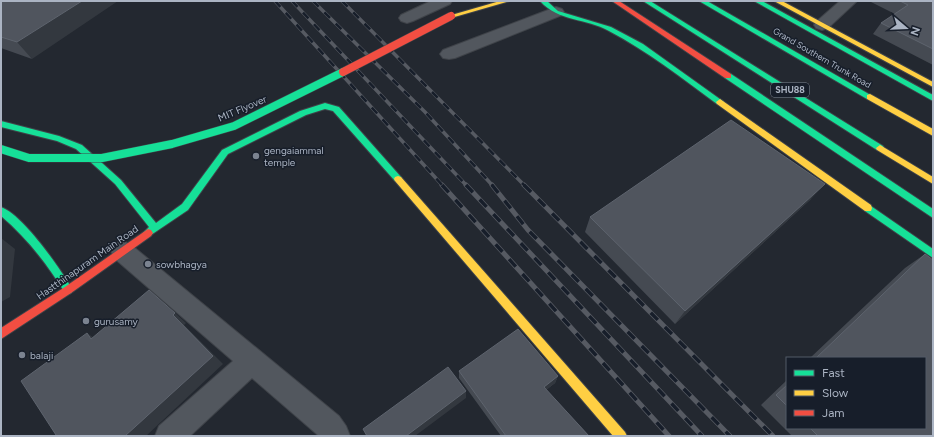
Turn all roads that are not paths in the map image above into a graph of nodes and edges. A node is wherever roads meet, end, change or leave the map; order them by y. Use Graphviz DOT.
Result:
graph roads {
  1 [pos="444,1"];
  2 [pos="476,1"];
  3 [pos="507,1"];
  4 [pos="543,1"];
  5 [pos="615,1"];
  6 [pos="646,1"];
  7 [pos="702,1"];
  8 [pos="757,1"];
  9 [pos="777,1"];
  10 [pos="849,1"];
  11 [pos="556,12"];
  12 [pos="451,16"];
  13 [pos="407,18"];
  14 [pos="822,25"];
  15 [pos="449,54"];
  16 [pos="933,85"];
  17 [pos="933,98"];
  18 [pos="1,124"];
  19 [pos="933,133"];
  20 [pos="1,149"];
  21 [pos="933,181"];
  22 [pos="1,211"];
  23 [pos="933,214"];
  24 [pos="155,228"];
  25 [pos="122,251"];
  26 [pos="933,254"];
  27 [pos="68,290"];
  28 [pos="1,334"];
  29 [pos="252,361"];
  30 [pos="169,436"];
  31 [pos="336,436"];
  32 [pos="621,436"];
  1 -- 13 [label="street"];
  2 -- 12 [label="street, MIT Flyover"];
  3 -- 12 [label="street, MIT Flyover"];
  4 -- 11 [label="street"];
  5 -- 23 [label="street"];
  6 -- 21 [label="street, SHU88"];
  7 -- 19 [label="street, Grand Southern Trunk Road"];
  8 -- 17 [label="street"];
  9 -- 14 [label="street"];
  10 -- 14 [label="street"];
  11 -- 15 [label="street"];
  11 -- 26 [label="street"];
  12 -- 20 [label="street, MIT Flyover, bridge"];
  14 -- 16 [label="street"];
  18 -- 24 [label="street"];
  22 -- 27 [label="street"];
  24 -- 25 [label="street, Hastthinapuram Main Road"];
  24 -- 32 [label="street, Hastthinapuram Main Road"];
  25 -- 27 [label="street, Hastthinapuram Main Road"];
  25 -- 29 [label="street"];
  27 -- 28 [label="street, Hastthinapuram Main Road"];
  29 -- 30 [label="street"];
  29 -- 31 [label="street"];
}
